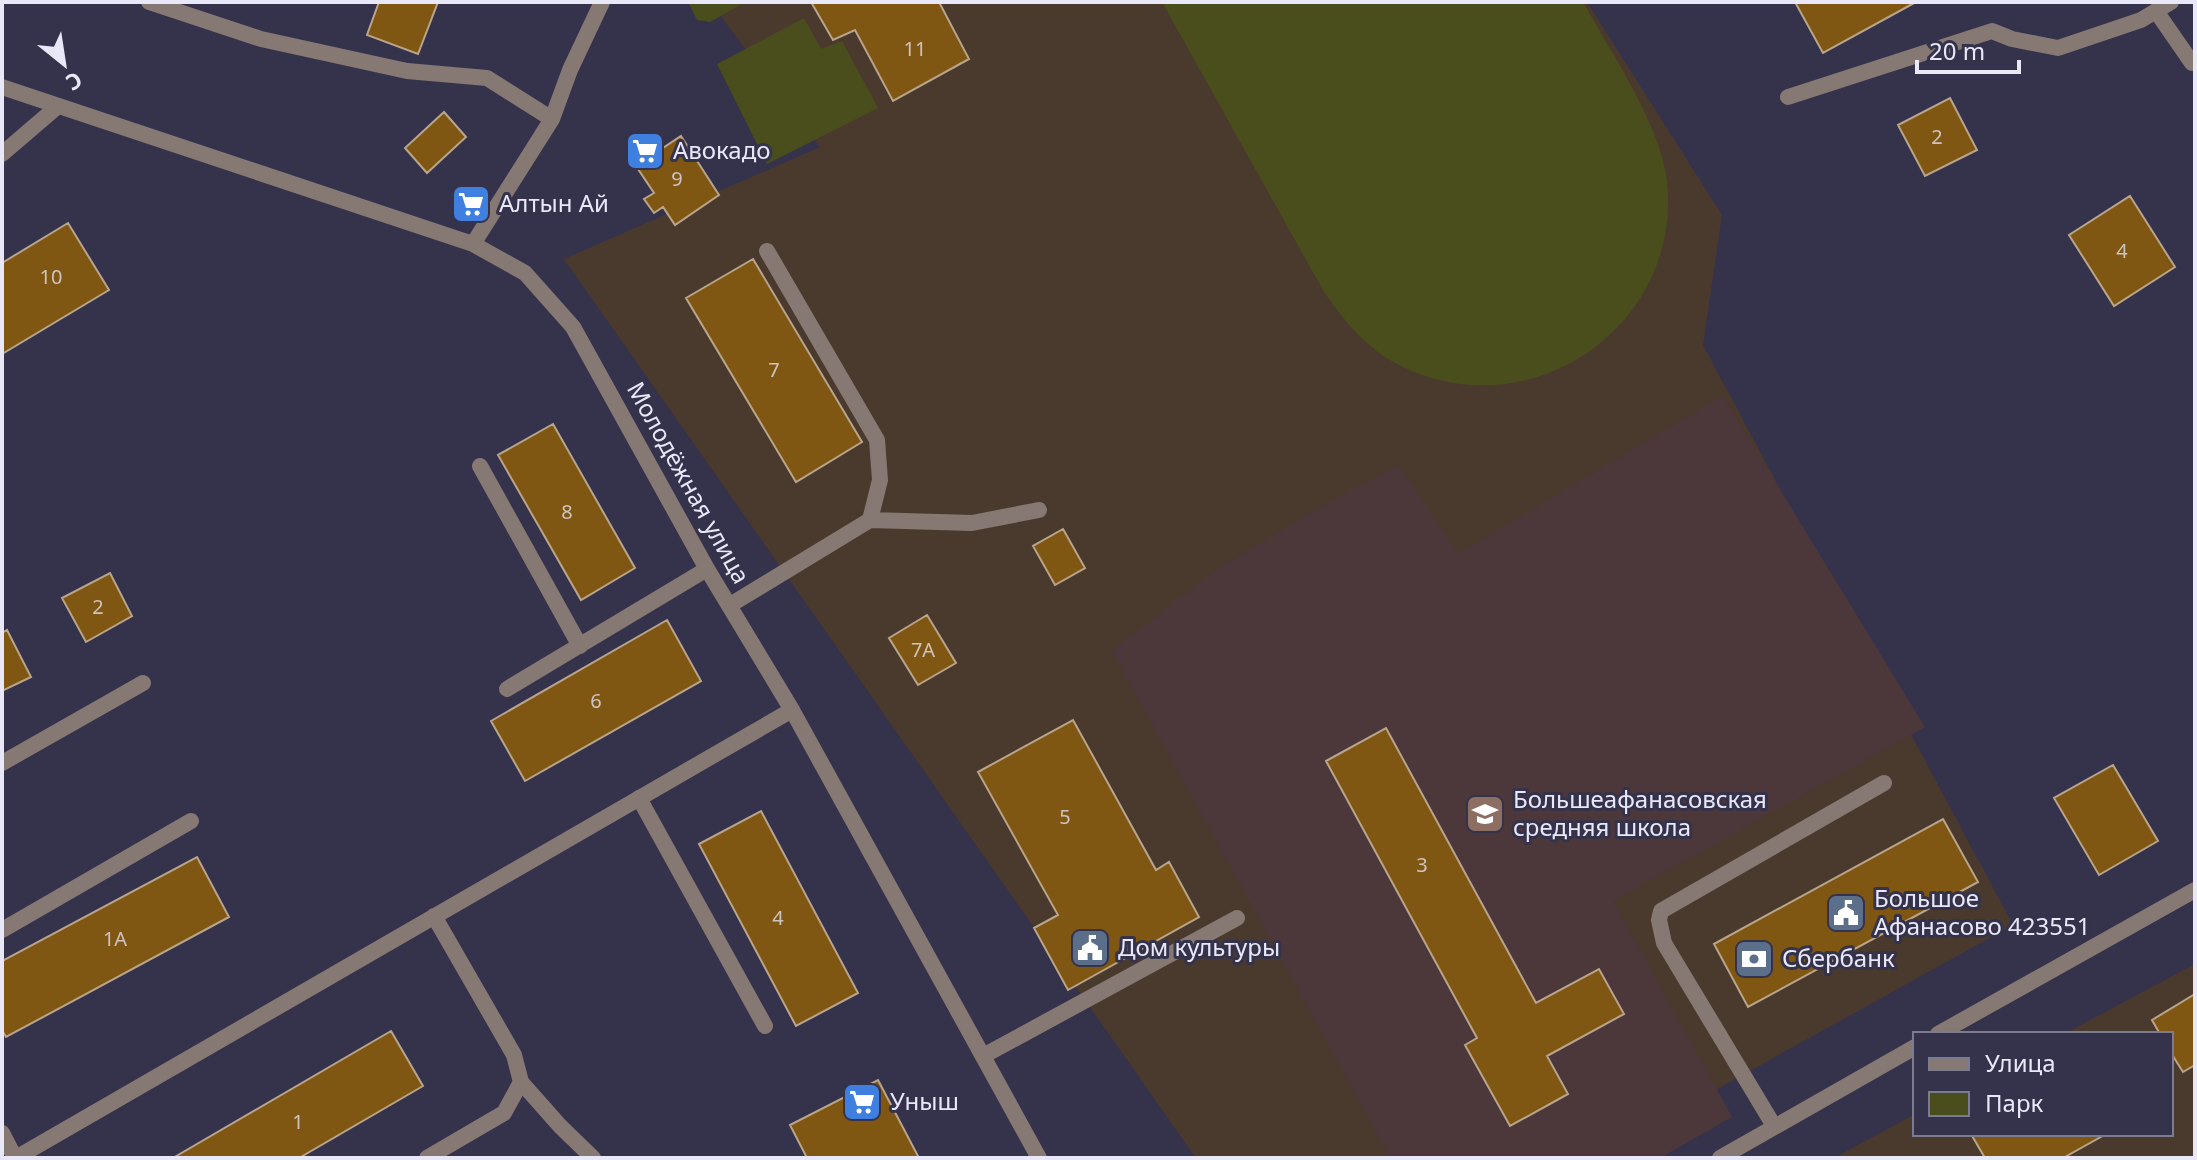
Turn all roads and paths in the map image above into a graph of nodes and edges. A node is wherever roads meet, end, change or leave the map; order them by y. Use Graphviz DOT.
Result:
graph roads {
  1 [pos="149,2"];
  2 [pos="602,2"];
  3 [pos="2163,6"];
  4 [pos="2192,63"];
  5 [pos="2,87"];
  6 [pos="1788,97"];
  7 [pos="58,106"];
  8 [pos="552,119"];
  9 [pos="2,154"];
  10 [pos="473,244"];
  11 [pos="767,251"];
  12 [pos="480,466"];
  13 [pos="1039,510"];
  14 [pos="870,520"];
  15 [pos="707,569"];
  16 [pos="730,605"];
  17 [pos="580,646"];
  18 [pos="143,683"];
  19 [pos="507,689"];
  20 [pos="792,710"];
  21 [pos="2,763"];
  22 [pos="1884,783"];
  23 [pos="639,798"];
  24 [pos="191,821"];
  25 [pos="2195,890"];
  26 [pos="434,916"];
  27 [pos="1237,918"];
  28 [pos="2,930"];
  29 [pos="765,1026"];
  30 [pos="1942,1032"];
  31 [pos="1913,1048"];
  32 [pos="983,1056"];
  33 [pos="521,1082"];
  34 [pos="1774,1126"];
  35 [pos="2,1133"];
  36 [pos="15,1158"];
  37 [pos="427,1158"];
  38 [pos="593,1158"];
  39 [pos="1039,1158"];
  40 [pos="1720,1158"];
  1 -- 8 [label="street"];
  2 -- 8 [label="street"];
  3 -- 4 [label="street"];
  3 -- 6 [label="street"];
  5 -- 7 [label="street, Молодёжная улица"];
  7 -- 9 [label="street"];
  7 -- 10 [label="street, Молодёжная улица"];
  8 -- 10 [label="street"];
  10 -- 15 [label="street, Молодёжная улица"];
  11 -- 14 [label="street"];
  12 -- 17 [label="street"];
  13 -- 14 [label="street"];
  14 -- 16 [label="street"];
  15 -- 16 [label="street, Молодёжная улица"];
  15 -- 17 [label="street"];
  16 -- 20 [label="street, Молодёжная улица"];
  17 -- 19 [label="street"];
  18 -- 21 [label="street"];
  20 -- 23 [label="street"];
  20 -- 32 [label="street, Молодёжная улица"];
  22 -- 34 [label="street"];
  23 -- 26 [label="street"];
  23 -- 29 [label="street"];
  24 -- 28 [label="street"];
  25 -- 30 [label="street"];
  26 -- 33 [label="street"];
  26 -- 36 [label="street"];
  27 -- 32 [label="street"];
  31 -- 34 [label="street"];
  32 -- 39 [label="street, Молодёжная улица"];
  33 -- 37 [label="street"];
  33 -- 38 [label="street"];
  34 -- 40 [label="street"];
  35 -- 36 [label="street"];
}
